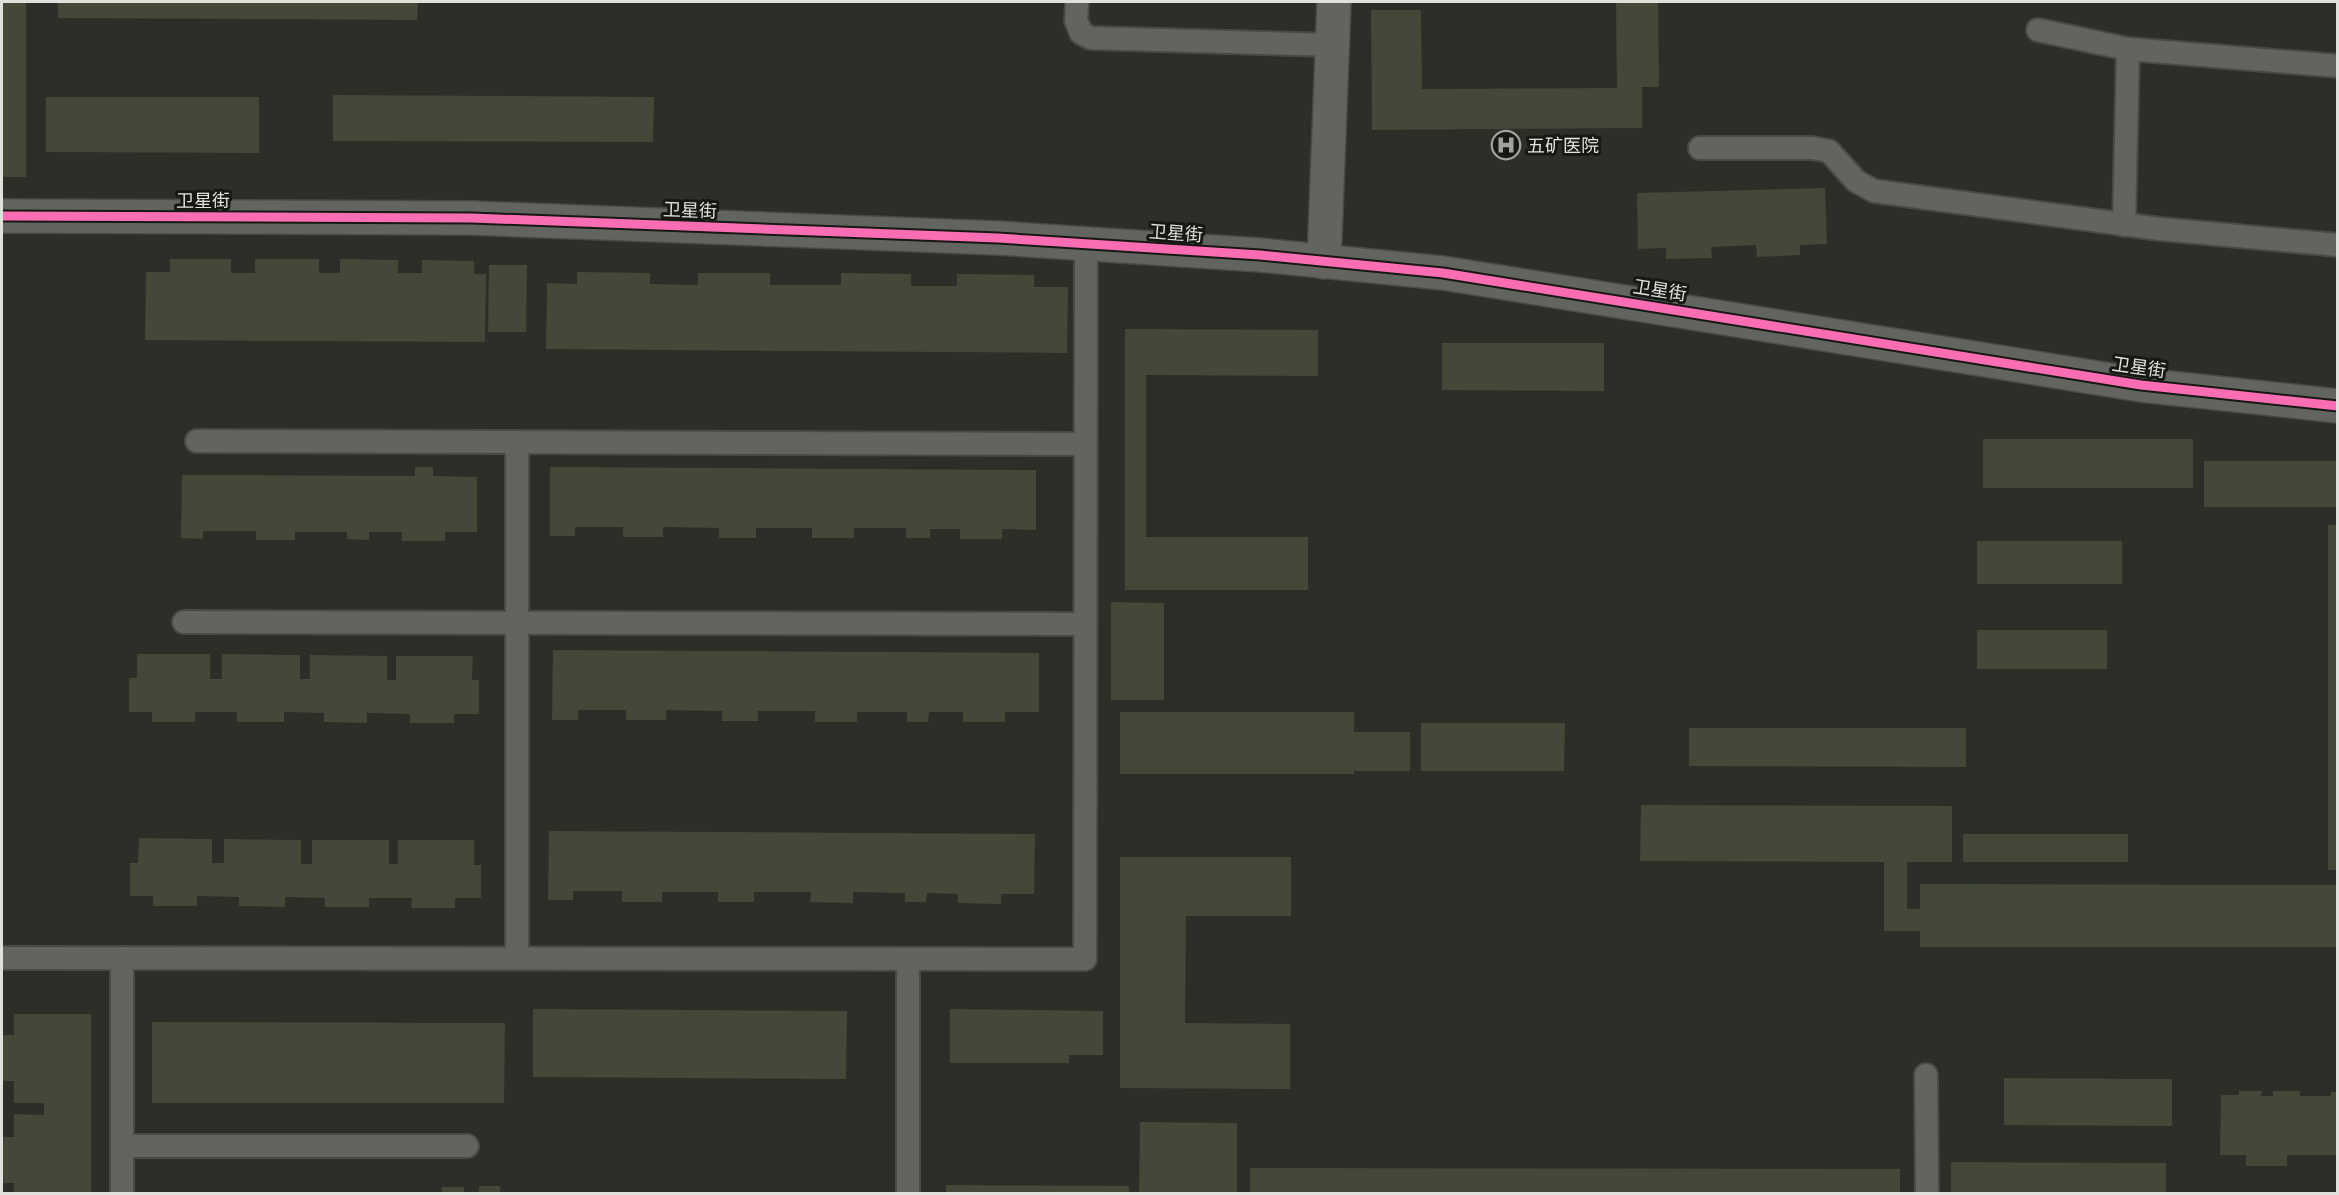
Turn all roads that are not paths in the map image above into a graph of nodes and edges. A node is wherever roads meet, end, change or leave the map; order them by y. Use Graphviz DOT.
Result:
graph roads {
  1 [pos="1077,2"];
  2 [pos="1334,2"];
  3 [pos="2038,30"];
  4 [pos="1332,45"];
  5 [pos="2128,50"];
  6 [pos="2337,66"];
  7 [pos="1700,148"];
  8 [pos="2,216"];
  9 [pos="2124,225"];
  10 [pos="1086,244"];
  11 [pos="2337,245"];
  12 [pos="1324,262"];
  13 [pos="2337,406"];
  14 [pos="197,441"];
  15 [pos="517,442"];
  16 [pos="1085,444"];
  17 [pos="184,622"];
  18 [pos="517,623"];
  19 [pos="1085,624"];
  20 [pos="2,958"];
  21 [pos="122,958"];
  22 [pos="517,958"];
  23 [pos="908,959"];
  24 [pos="1926,1075"];
  25 [pos="122,1146"];
  26 [pos="467,1146"];
  27 [pos="122,1194"];
  28 [pos="908,1194"];
  29 [pos="1927,1194"];
  1 -- 4 [label="lane"];
  2 -- 4 [label="street"];
  3 -- 5 [label="lane"];
  4 -- 12 [label="street"];
  5 -- 6 [label="lane"];
  5 -- 9 [label="lane"];
  7 -- 9 [label="lane"];
  8 -- 10 [label="street, 卫星街"];
  9 -- 11 [label="lane"];
  10 -- 12 [label="street, 卫星街"];
  10 -- 16 [label="lane"];
  12 -- 13 [label="street, 卫星街"];
  14 -- 15 [label="lane"];
  15 -- 16 [label="lane"];
  15 -- 18 [label="lane"];
  16 -- 19 [label="lane"];
  17 -- 18 [label="lane"];
  18 -- 19 [label="lane"];
  18 -- 22 [label="lane"];
  19 -- 23 [label="lane"];
  20 -- 21 [label="lane"];
  21 -- 22 [label="lane"];
  21 -- 25 [label="lane"];
  22 -- 23 [label="lane"];
  23 -- 28 [label="lane"];
  24 -- 29 [label="lane"];
  25 -- 26 [label="lane"];
  25 -- 27 [label="lane"];
}
